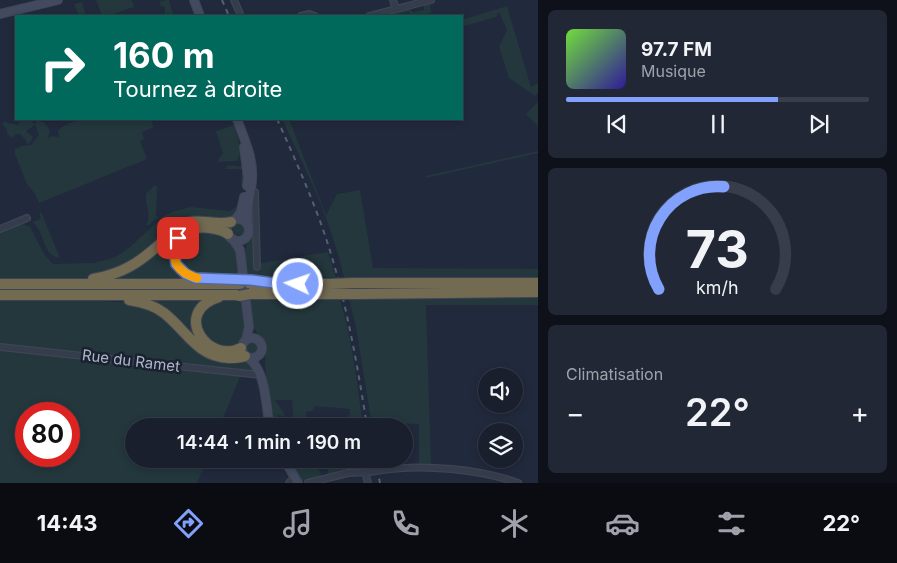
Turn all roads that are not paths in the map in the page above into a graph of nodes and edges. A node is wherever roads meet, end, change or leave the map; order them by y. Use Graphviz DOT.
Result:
graph roads {
  1 [pos="58,0"];
  2 [pos="194,0"];
  3 [pos="234,0"];
  4 [pos="393,0"];
  5 [pos="430,0"];
  6 [pos="396,9"];
  7 [pos="0,14"];
  8 [pos="200,15"];
  9 [pos="242,15"];
  10 [pos="373,15"];
  11 [pos="237,120"];
  12 [pos="241,131"];
  13 [pos="255,192"];
  14 [pos="27,218"];
  15 [pos="233,221"];
  16 [pos="0,229"];
  17 [pos="249,231"];
  18 [pos="230,237"];
  19 [pos="240,250"];
  20 [pos="258,266"];
  21 [pos="538,283"];
  22 [pos="0,284"];
  23 [pos="23,284"];
  24 [pos="244,287"];
  25 [pos="330,289"];
  26 [pos="538,292"];
  27 [pos="0,295"];
  28 [pos="98,295"];
  29 [pos="249,327"];
  30 [pos="255,339"];
  31 [pos="0,346"];
  32 [pos="246,350"];
  33 [pos="260,354"];
  34 [pos="261,376"];
  35 [pos="269,418"];
  36 [pos="288,468"];
  37 [pos="367,472"];
  38 [pos="331,478"];
  39 [pos="294,481"];
  40 [pos="308,483"];
  41 [pos="336,483"];
  42 [pos="368,483"];
  43 [pos="518,483"];
  1 -- 7 [label="street"];
  2 -- 8 [label="street"];
  3 -- 9 [label="street"];
  4 -- 6 [label="street"];
  5 -- 6 [label="street"];
  6 -- 10 [label="street"];
  11 -- 12 [label="street"];
  12 -- 15 [label="street"];
  12 -- 17 [label="street"];
  13 -- 17 [label="street"];
  14 -- 16 [label="street"];
  15 -- 17 [label="street"];
  15 -- 18 [label="street"];
  15 -- 23 [label="highway"];
  17 -- 18 [label="street"];
  17 -- 19 [label="street"];
  17 -- 20 [label="street"];
  18 -- 19 [label="street"];
  18 -- 24 [label="highway"];
  19 -- 29 [label="street"];
  21 -- 25 [label="highway, bridge"];
  22 -- 23 [label="highway"];
  23 -- 24 [label="highway"];
  24 -- 25 [label="highway"];
  24 -- 25 [label="highway"];
  24 -- 28 [label="highway"];
  24 -- 32 [label="highway"];
  25 -- 26 [label="highway, bridge"];
  27 -- 28 [label="highway"];
  28 -- 32 [label="highway"];
  29 -- 30 [label="street"];
  29 -- 32 [label="street"];
  30 -- 32 [label="street"];
  30 -- 33 [label="street"];
  31 -- 34 [label="street, Rue du Ramet"];
  32 -- 33 [label="street"];
  32 -- 34 [label="street"];
  33 -- 34 [label="street"];
  34 -- 35 [label="street"];
  36 -- 39 [label="street"];
  37 -- 38 [label="street"];
  37 -- 42 [label="street"];
  37 -- 43 [label="street, bridge"];
  38 -- 40 [label="street"];
  38 -- 41 [label="street"];
}
